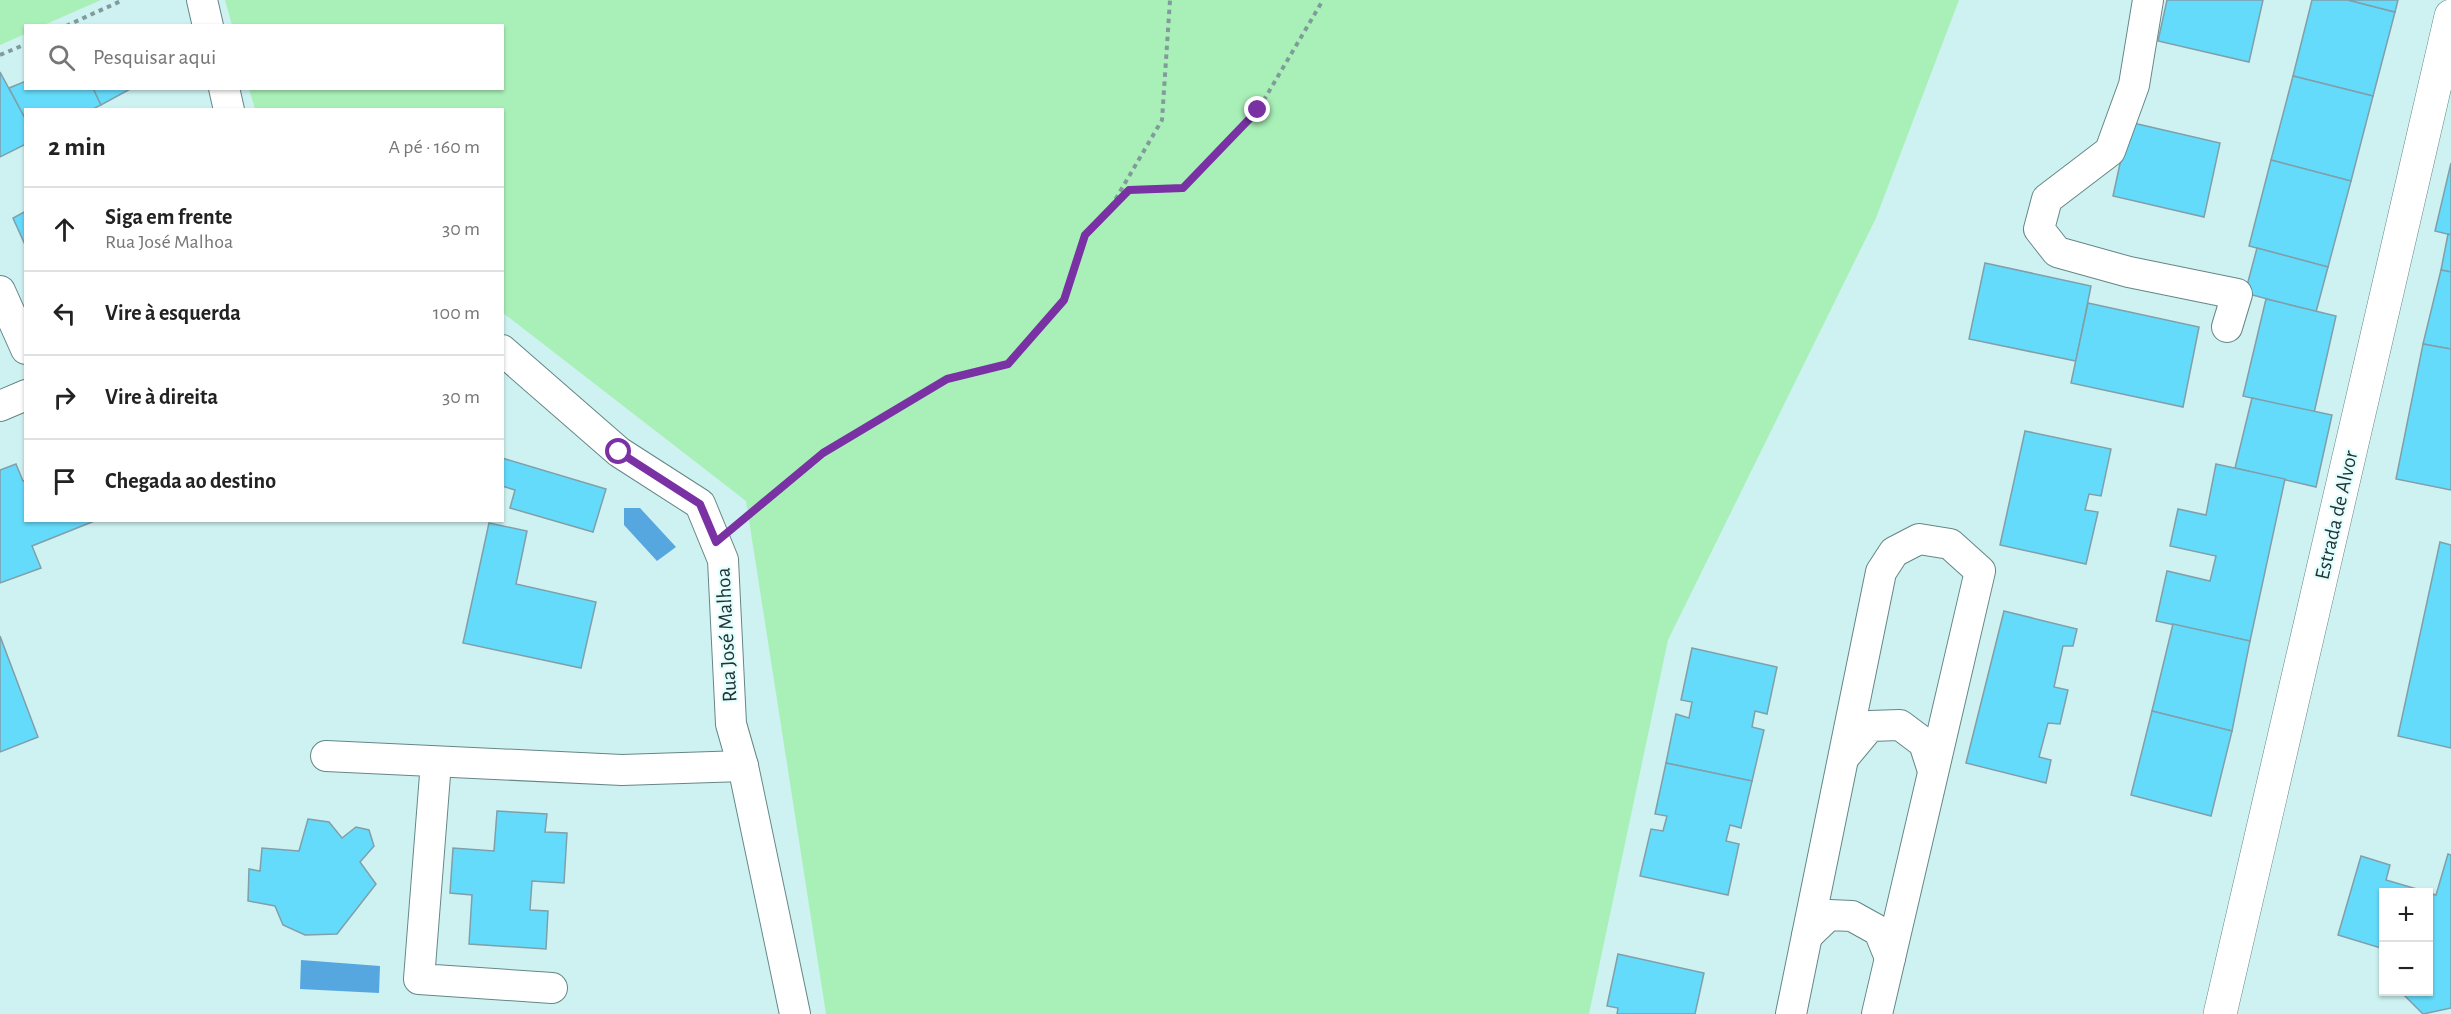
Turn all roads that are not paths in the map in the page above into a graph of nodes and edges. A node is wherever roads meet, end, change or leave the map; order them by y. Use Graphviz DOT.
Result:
graph roads {
  1 [pos="202,0"];
  2 [pos="2148,0"];
  3 [pos="208,24"];
  4 [pos="2450,28"];
  5 [pos="224,90"];
  6 [pos="229,108"];
  7 [pos="0,291"];
  8 [pos="2227,327"];
  9 [pos="24,345"];
  10 [pos="504,352"];
  11 [pos="24,396"];
  12 [pos="0,406"];
  13 [pos="326,756"];
  14 [pos="1843,758"];
  15 [pos="436,762"];
  16 [pos="743,766"];
  17 [pos="1933,771"];
  18 [pos="1807,936"];
  19 [pos="1890,958"];
  20 [pos="552,988"];
  21 [pos="795,1014"];
  22 [pos="1791,1014"];
  23 [pos="1877,1014"];
  24 [pos="2220,1014"];
  1 -- 3 [label="street"];
  2 -- 8 [label="street"];
  4 -- 24 [label="street, Estrada de Alvor"];
  5 -- 6 [label="street"];
  7 -- 9 [label="street"];
  10 -- 16 [label="street, Rua José Malhoa"];
  11 -- 12 [label="street"];
  13 -- 15 [label="street"];
  14 -- 17 [label="street"];
  14 -- 17 [label="street"];
  14 -- 18 [label="street"];
  15 -- 16 [label="street"];
  15 -- 20 [label="street"];
  16 -- 21 [label="street, Rua José Malhoa"];
  17 -- 19 [label="street"];
  18 -- 19 [label="street"];
  18 -- 22 [label="street"];
  19 -- 23 [label="street"];
}
